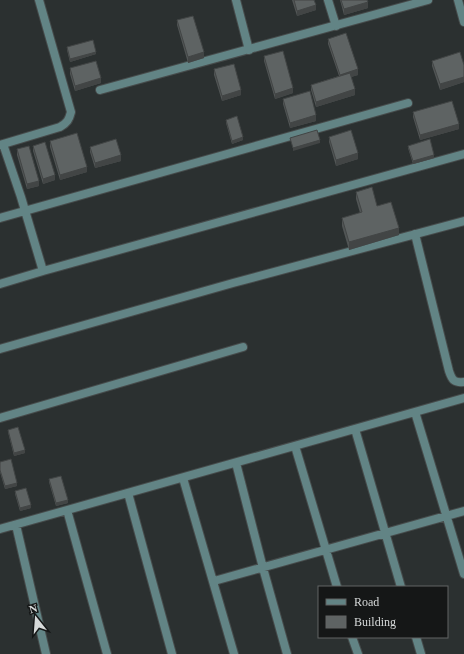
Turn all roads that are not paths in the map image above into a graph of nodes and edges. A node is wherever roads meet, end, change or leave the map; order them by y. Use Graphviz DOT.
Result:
graph roads {
  1 [pos="39,0"];
  2 [pos="236,0"];
  3 [pos="328,0"];
  4 [pos="428,0"];
  5 [pos="458,0"];
  6 [pos="464,22"];
  7 [pos="336,26"];
  8 [pos="249,50"];
  9 [pos="100,90"];
  10 [pos="408,103"];
  11 [pos="1,144"];
  12 [pos="464,154"];
  13 [pos="24,211"];
  14 [pos="0,218"];
  15 [pos="464,221"];
  16 [pos="415,234"];
  17 [pos="43,271"];
  18 [pos="0,284"];
  19 [pos="243,347"];
  20 [pos="0,349"];
  21 [pos="464,382"];
  22 [pos="464,398"];
  23 [pos="415,412"];
  24 [pos="0,418"];
  25 [pos="355,429"];
  26 [pos="295,446"];
  27 [pos="236,463"];
  28 [pos="183,478"];
  29 [pos="128,493"];
  30 [pos="67,510"];
  31 [pos="464,511"];
  32 [pos="447,516"];
  33 [pos="16,525"];
  34 [pos="0,529"];
  35 [pos="385,533"];
  36 [pos="325,550"];
  37 [pos="263,568"];
  38 [pos="464,574"];
  39 [pos="214,581"];
  40 [pos="337,586"];
  41 [pos="401,586"];
  42 [pos="352,638"];
  43 [pos="416,638"];
  44 [pos="46,654"];
  45 [pos="107,654"];
  46 [pos="172,654"];
  47 [pos="234,654"];
  48 [pos="288,654"];
  49 [pos="358,654"];
  50 [pos="421,654"];
  1 -- 11 [label="street"];
  2 -- 8 [label="street"];
  3 -- 7 [label="street"];
  4 -- 7 [label="street"];
  5 -- 6 [label="street"];
  7 -- 8 [label="street"];
  8 -- 9 [label="street"];
  10 -- 13 [label="street"];
  11 -- 13 [label="street"];
  12 -- 17 [label="street"];
  13 -- 14 [label="street"];
  13 -- 17 [label="street"];
  15 -- 16 [label="street"];
  16 -- 20 [label="street"];
  16 -- 21 [label="street"];
  17 -- 18 [label="street"];
  19 -- 24 [label="street"];
  22 -- 23 [label="street"];
  23 -- 25 [label="street"];
  23 -- 32 [label="street"];
  25 -- 26 [label="street"];
  25 -- 35 [label="street"];
  26 -- 27 [label="street"];
  26 -- 36 [label="street"];
  27 -- 28 [label="street"];
  27 -- 37 [label="street"];
  28 -- 29 [label="street"];
  28 -- 39 [label="street"];
  29 -- 30 [label="street"];
  29 -- 46 [label="street"];
  30 -- 33 [label="street"];
  30 -- 45 [label="street"];
  31 -- 32 [label="street"];
  32 -- 35 [label="street"];
  32 -- 38 [label="street"];
  33 -- 34 [label="street"];
  33 -- 44 [label="street"];
  35 -- 36 [label="street"];
  35 -- 41 [label="street"];
  36 -- 37 [label="street"];
  36 -- 40 [label="street"];
  37 -- 39 [label="street"];
  37 -- 48 [label="street"];
  39 -- 47 [label="street"];
  42 -- 49 [label="street"];
  43 -- 50 [label="street"];
}
